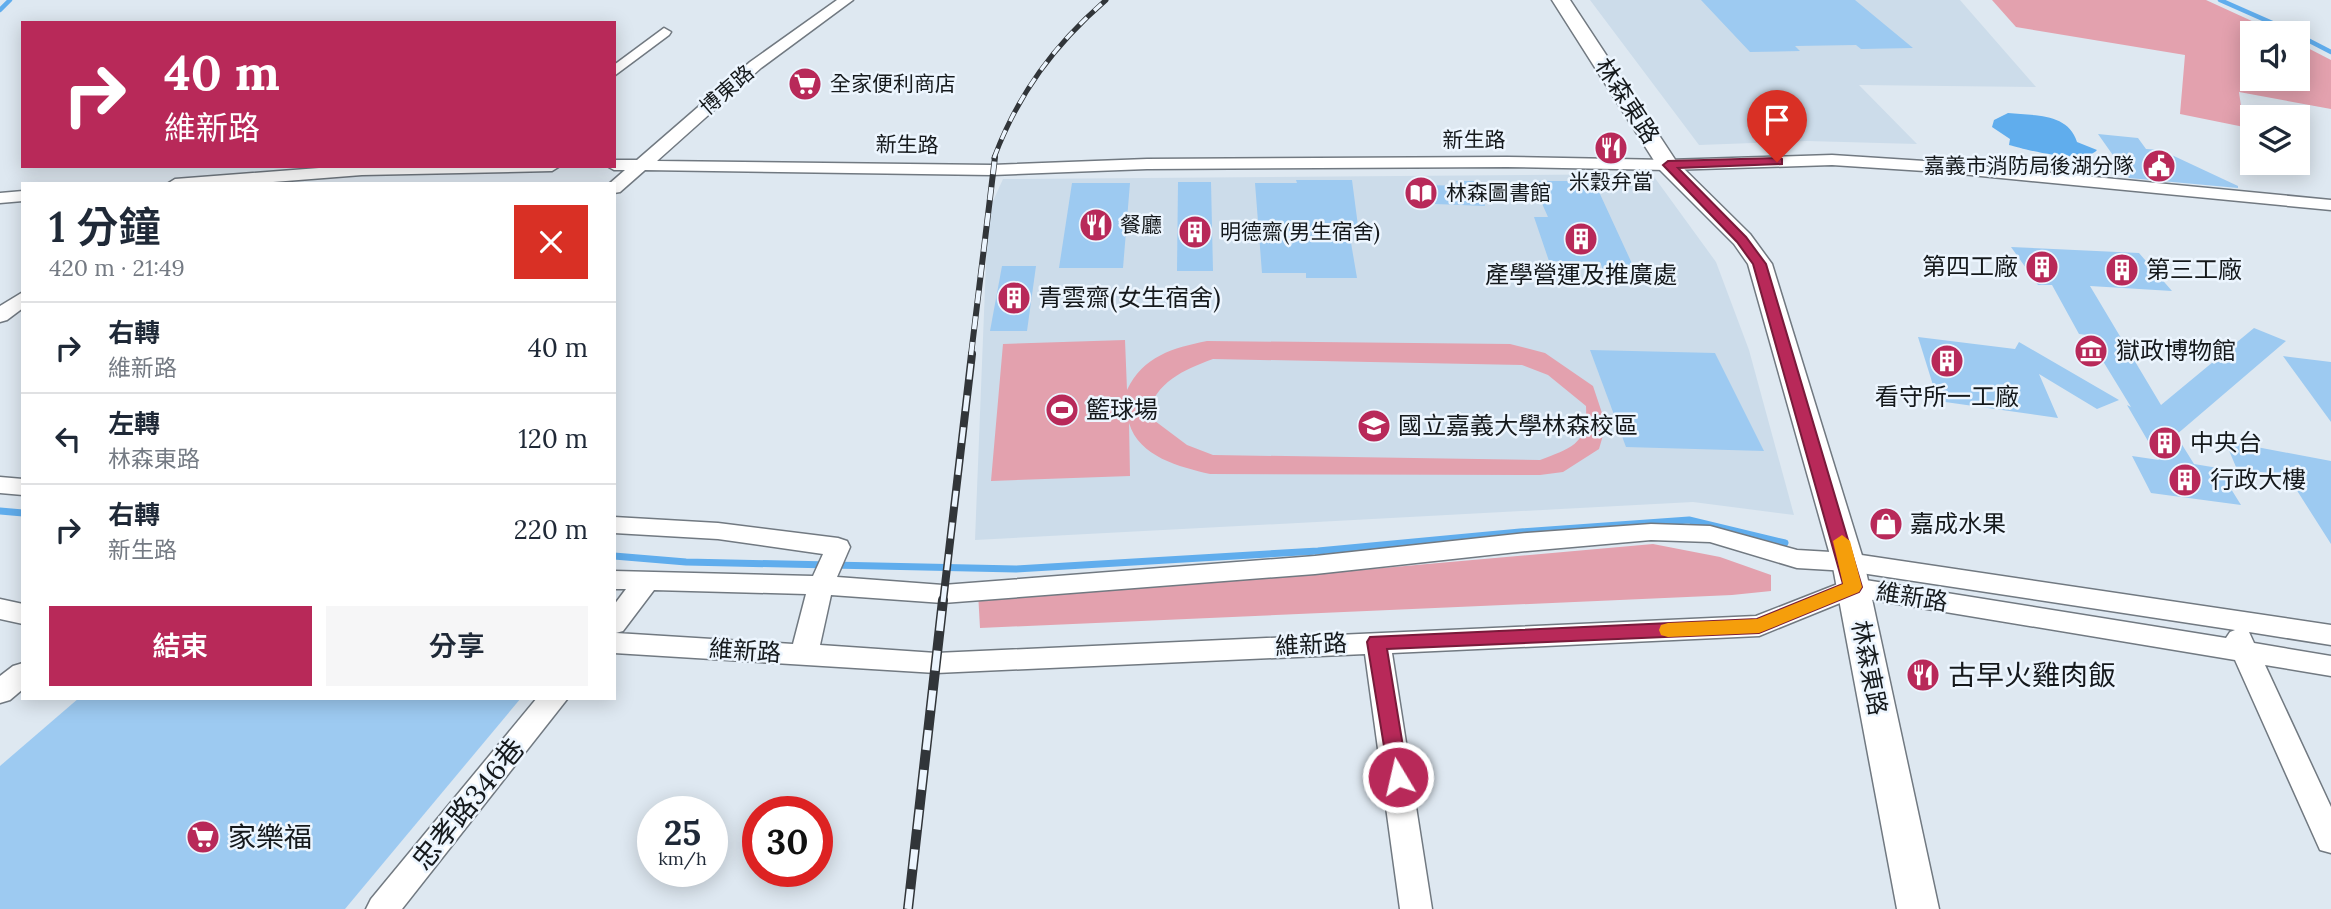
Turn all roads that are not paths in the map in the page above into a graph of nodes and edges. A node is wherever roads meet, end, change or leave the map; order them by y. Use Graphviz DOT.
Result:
graph roads {
  1 [pos="846,0"];
  2 [pos="1561,0"];
  3 [pos="664,32"];
  4 [pos="616,70"];
  5 [pos="643,164"];
  6 [pos="616,165"];
  7 [pos="1668,165"];
  8 [pos="461,168"];
  9 [pos="196,182"];
  10 [pos="616,186"];
  11 [pos="21,196"];
  12 [pos="0,198"];
  13 [pos="2330,206"];
  14 [pos="21,300"];
  15 [pos="0,316"];
  16 [pos="0,485"];
  17 [pos="21,487"];
  18 [pos="616,525"];
  19 [pos="1850,574"];
  20 [pos="616,580"];
  21 [pos="646,582"];
  22 [pos="821,584"];
  23 [pos="0,610"];
  24 [pos="21,614"];
  25 [pos="2230,620"];
  26 [pos="616,621"];
  27 [pos="2331,635"];
  28 [pos="1377,642"];
  29 [pos="616,643"];
  30 [pos="2244,650"];
  31 [pos="804,655"];
  32 [pos="2331,666"];
  33 [pos="21,675"];
  34 [pos="0,692"];
  35 [pos="552,700"];
  36 [pos="2331,840"];
  37 [pos="382,909"];
  38 [pos="1416,909"];
  39 [pos="1918,909"];
  1 -- 5 [label="street, 博東路"];
  2 -- 7 [label="main road, 林森東路"];
  3 -- 4 [label="street"];
  5 -- 6 [label="street, 新生路"];
  5 -- 7 [label="street, 新生路"];
  5 -- 10 [label="street, 博東路"];
  7 -- 13 [label="street, 新生路"];
  7 -- 19 [label="main road, 林森東路"];
  8 -- 9 [label="street"];
  11 -- 12 [label="street"];
  14 -- 15 [label="street"];
  16 -- 17 [label="street"];
  18 -- 22 [label="street"];
  19 -- 22 [label="street"];
  19 -- 25 [label="street, 維新路"];
  19 -- 28 [label="street, 維新路"];
  19 -- 30 [label="street, 維新路"];
  19 -- 39 [label="main road, 林森東路"];
  20 -- 21 [label="street"];
  21 -- 22 [label="street"];
  21 -- 26 [label="street"];
  22 -- 31 [label="street"];
  23 -- 24 [label="street"];
  25 -- 27 [label="street, 維新路"];
  25 -- 30 [label="street"];
  28 -- 31 [label="street, 維新路"];
  28 -- 38 [label="street"];
  29 -- 31 [label="street, 維新路"];
  30 -- 32 [label="street, 維新路"];
  30 -- 36 [label="street"];
  33 -- 34 [label="street"];
  35 -- 37 [label="street, 忠孝路346巷"];
}
